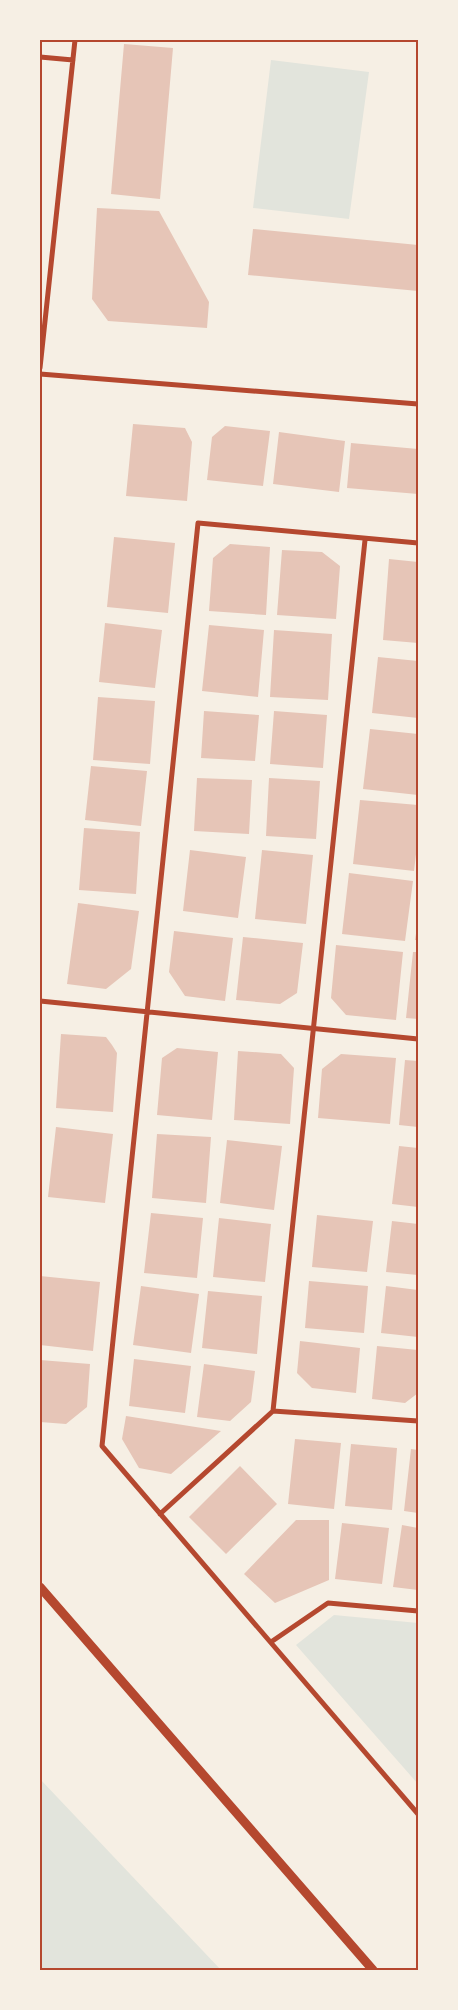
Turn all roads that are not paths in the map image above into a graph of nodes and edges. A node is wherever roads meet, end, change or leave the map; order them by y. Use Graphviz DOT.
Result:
graph roads {
  1 [pos="75,40"];
  2 [pos="40,57"];
  3 [pos="73,60"];
  4 [pos="40,368"];
  5 [pos="40,374"];
  6 [pos="418,404"];
  7 [pos="365,540"];
  8 [pos="418,543"];
  9 [pos="40,1001"];
  10 [pos="148,1012"];
  11 [pos="314,1029"];
  12 [pos="418,1038"];
  13 [pos="273,1411"];
  14 [pos="418,1421"];
  15 [pos="160,1514"];
  16 [pos="40,1588"];
  17 [pos="418,1611"];
  18 [pos="271,1642"];
  19 [pos="418,1814"];
  20 [pos="373,1970"];
  1 -- 3 [label="street"];
  2 -- 3 [label="street"];
  3 -- 4 [label="street"];
  5 -- 6 [label="street"];
  7 -- 8 [label="street"];
  7 -- 10 [label="street"];
  7 -- 11 [label="street"];
  9 -- 10 [label="street"];
  10 -- 11 [label="street"];
  10 -- 15 [label="street"];
  11 -- 12 [label="street"];
  11 -- 13 [label="street"];
  13 -- 14 [label="street"];
  13 -- 15 [label="street"];
  15 -- 18 [label="street"];
  16 -- 20 [label="street"];
  17 -- 18 [label="street"];
  18 -- 19 [label="street"];
}
